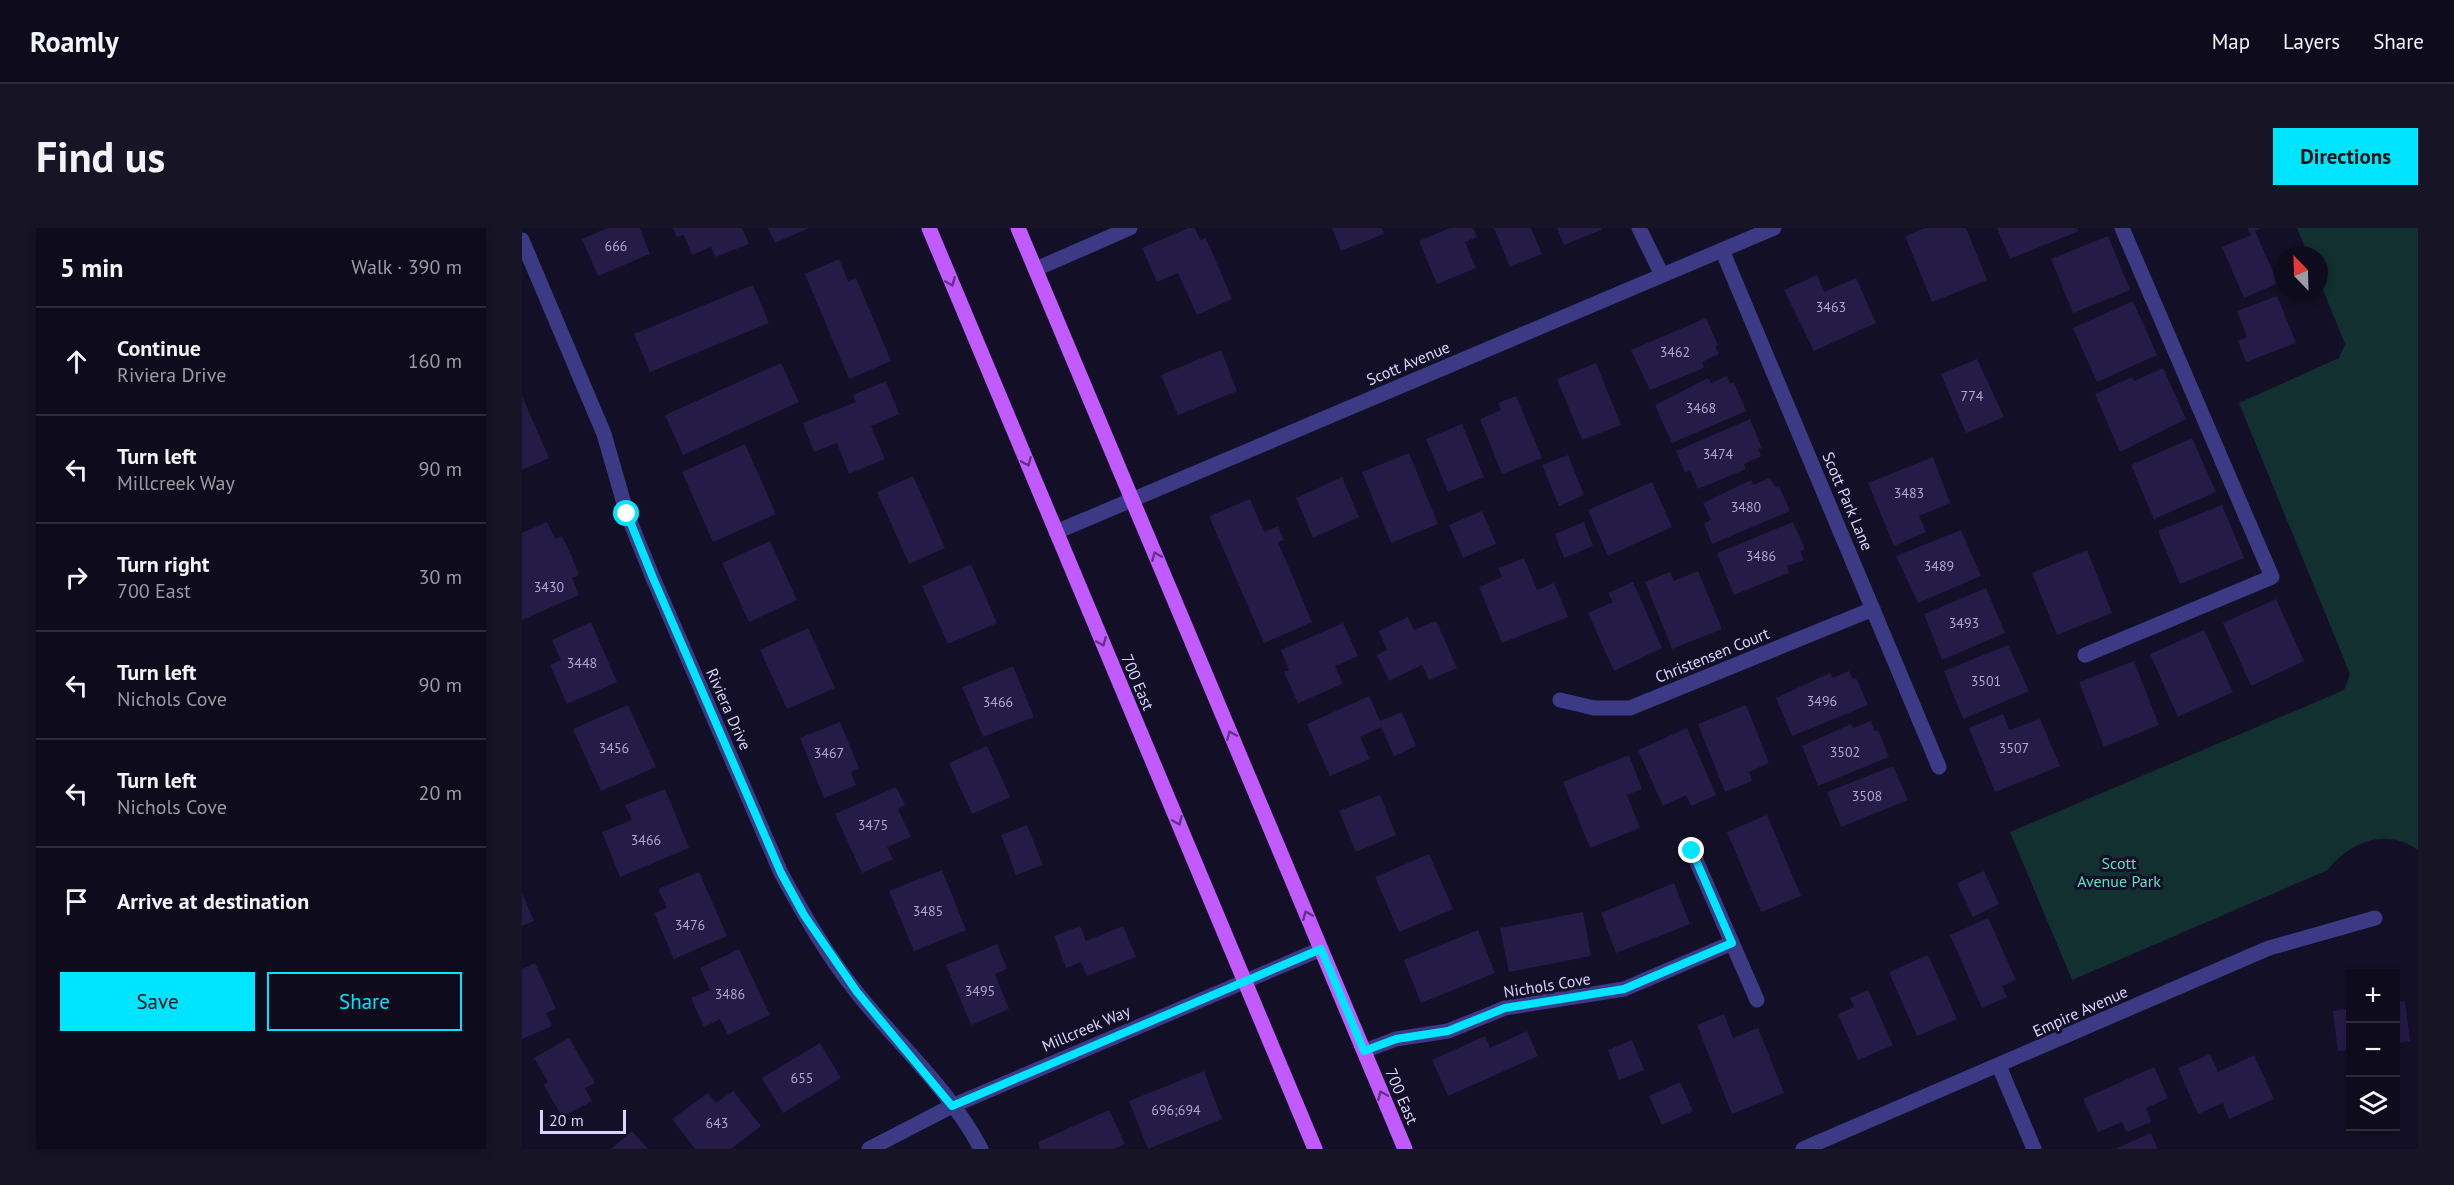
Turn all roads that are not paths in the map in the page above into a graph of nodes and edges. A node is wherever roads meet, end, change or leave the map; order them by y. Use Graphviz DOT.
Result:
graph roads {
  1 [pos="929,228"];
  2 [pos="1018,228"];
  3 [pos="1130,228"];
  4 [pos="1639,228"];
  5 [pos="1774,228"];
  6 [pos="2122,228"];
  7 [pos="522,240"];
  8 [pos="1722,250"];
  9 [pos="1036,269"];
  10 [pos="1662,276"];
  11 [pos="1132,499"];
  12 [pos="1056,532"];
  13 [pos="1873,609"];
  14 [pos="2085,656"];
  15 [pos="1560,700"];
  16 [pos="1940,767"];
  17 [pos="1692,851"];
  18 [pos="2375,918"];
  19 [pos="1732,943"];
  20 [pos="1321,949"];
  21 [pos="1245,980"];
  22 [pos="1757,1000"];
  23 [pos="1364,1051"];
  24 [pos="1999,1066"];
  25 [pos="952,1106"];
  26 [pos="869,1149"];
  27 [pos="981,1149"];
  28 [pos="1316,1149"];
  29 [pos="1405,1149"];
  30 [pos="1803,1149"];
  31 [pos="2034,1149"];
  1 -- 12 [label="main road, 700 East, one-way"];
  2 -- 9 [label="main road, 700 East"];
  3 -- 9 [label="street"];
  4 -- 10 [label="street"];
  5 -- 8 [label="street, Scott Avenue"];
  6 -- 14 [label="street"];
  7 -- 25 [label="street, Riviera Drive"];
  8 -- 10 [label="street, Scott Avenue"];
  8 -- 13 [label="street, Scott Park Lane"];
  9 -- 11 [label="main road, 700 East"];
  10 -- 11 [label="street, Scott Avenue"];
  11 -- 12 [label="street, Scott Avenue"];
  20 -- 11 [label="main road, 700 East, one-way"];
  12 -- 21 [label="main road, 700 East, one-way"];
  13 -- 15 [label="street, Christensen Court"];
  13 -- 16 [label="street, Scott Park Lane"];
  17 -- 19 [label="street"];
  18 -- 24 [label="street, Empire Avenue"];
  19 -- 22 [label="street"];
  19 -- 23 [label="street, Nichols Cove"];
  20 -- 21 [label="street, Millcreek Way"];
  20 -- 23 [label="main road, 700 East"];
  21 -- 25 [label="street, Millcreek Way"];
  21 -- 28 [label="main road, 700 East"];
  29 -- 23 [label="main road, 700 East, one-way"];
  24 -- 30 [label="street, Empire Avenue"];
  24 -- 31 [label="street"];
  25 -- 26 [label="street, Millcreek Way"];
  25 -- 27 [label="street, Riviera Drive"];
}
